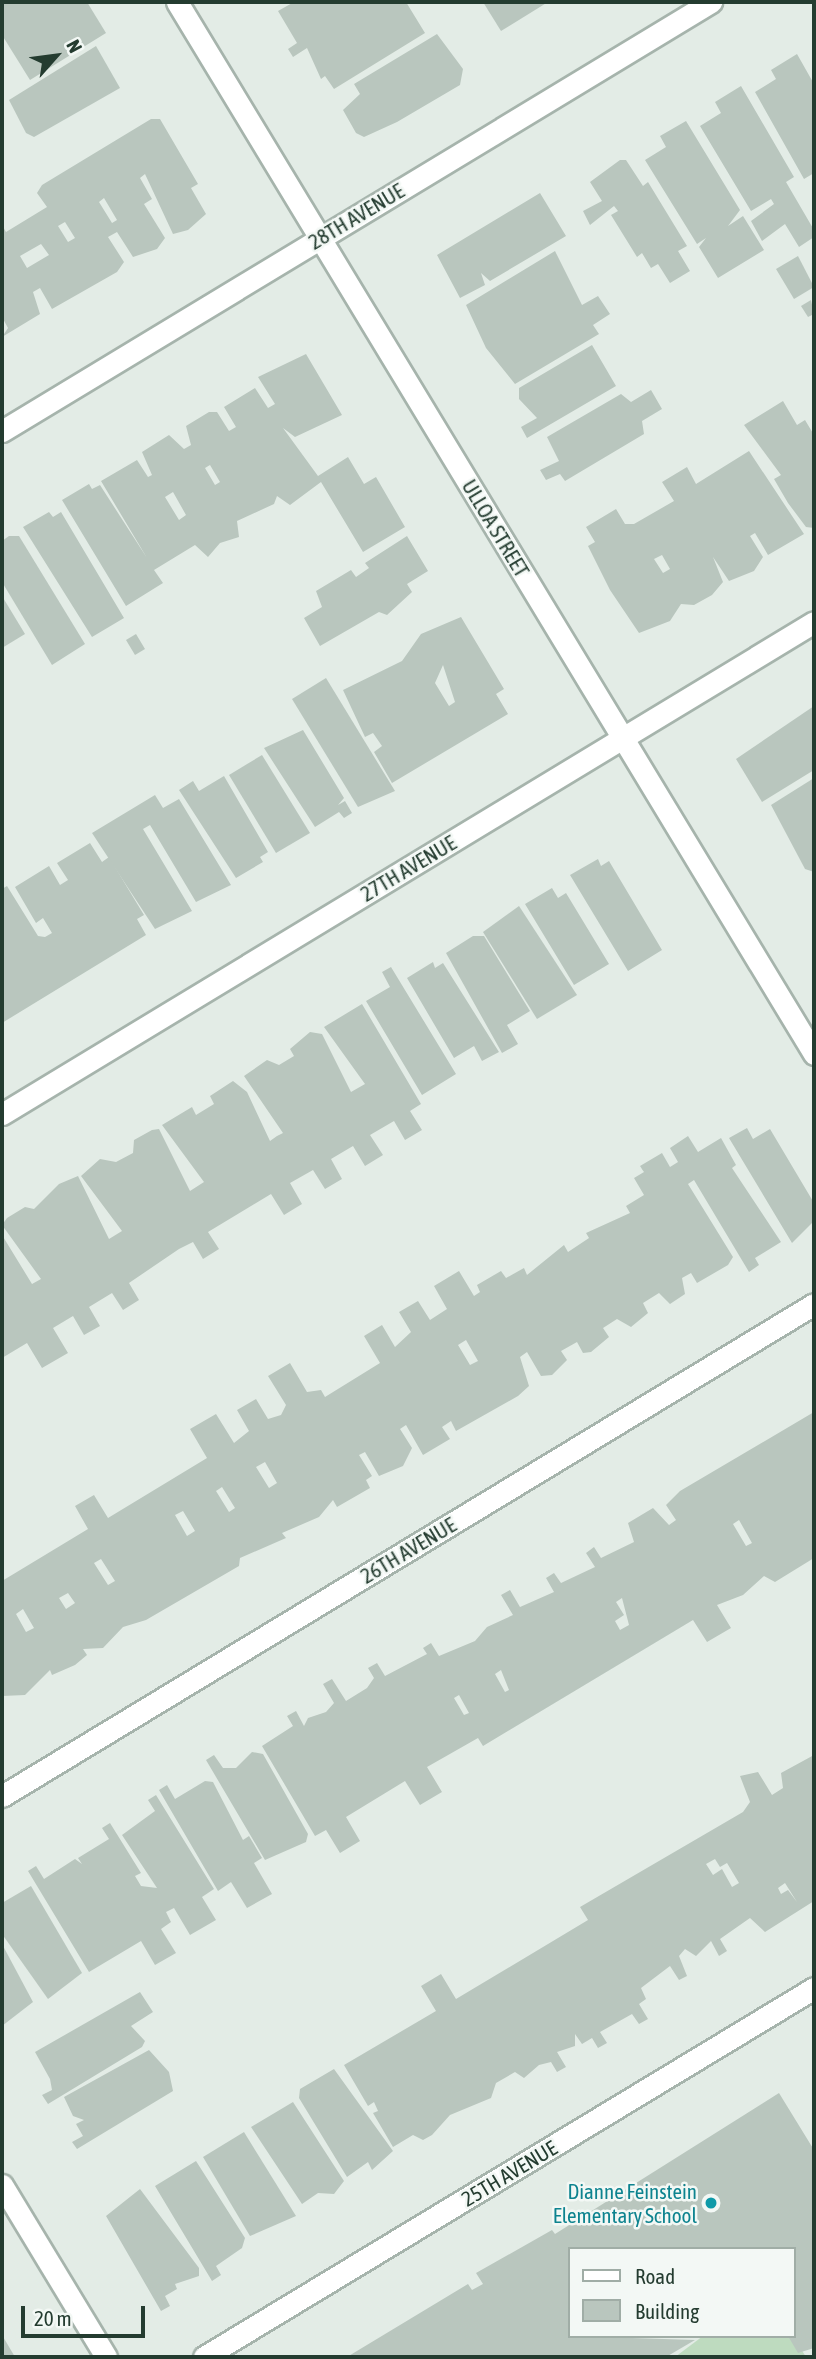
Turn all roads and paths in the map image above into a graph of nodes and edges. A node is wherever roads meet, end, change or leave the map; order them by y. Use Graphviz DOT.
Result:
graph roads {
  1 [pos="177,2"];
  2 [pos="711,2"];
  3 [pos="321,238"];
  4 [pos="2,431"];
  5 [pos="814,622"];
  6 [pos="623,738"];
  7 [pos="814,1054"];
  8 [pos="2,1114"];
  9 [pos="814,1304"];
  10 [pos="2,1796"];
  11 [pos="814,1988"];
  12 [pos="2,2185"];
  13 [pos="106,2357"];
  14 [pos="204,2357"];
  1 -- 3 [label="street, ULLOA STREET"];
  2 -- 3 [label="street, 28TH AVENUE"];
  3 -- 4 [label="street, 28TH AVENUE"];
  3 -- 6 [label="street, ULLOA STREET"];
  5 -- 6 [label="street, 27TH AVENUE"];
  6 -- 7 [label="street, ULLOA STREET"];
  6 -- 8 [label="street, 27TH AVENUE"];
  9 -- 10 [label="street, 26TH AVENUE"];
  11 -- 14 [label="street, 25TH AVENUE"];
  12 -- 13 [label="street"];
}
